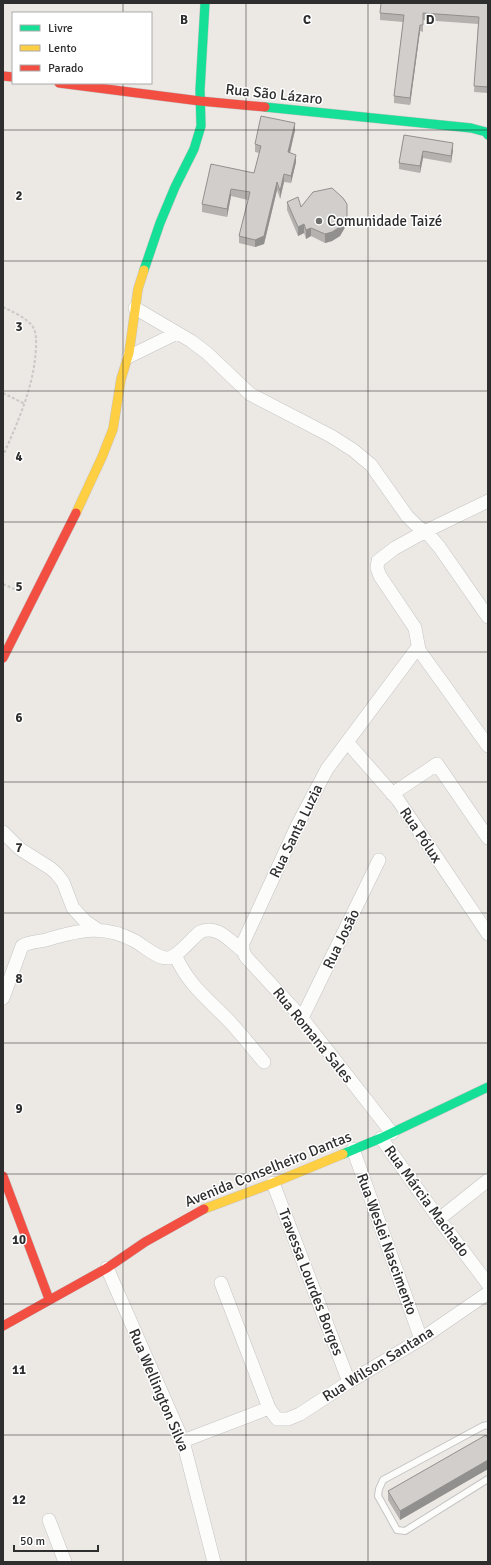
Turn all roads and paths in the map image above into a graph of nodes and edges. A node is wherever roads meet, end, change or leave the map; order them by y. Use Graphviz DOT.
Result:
graph roads {
  1 [pos="205,3"];
  2 [pos="67,84"];
  3 [pos="200,101"];
  4 [pos="487,133"];
  5 [pos="3,307"];
  6 [pos="135,308"];
  7 [pos="177,332"];
  8 [pos="128,357"];
  9 [pos="3,393"];
  10 [pos="25,404"];
  11 [pos="3,456"];
  12 [pos="488,501"];
  13 [pos="424,532"];
  14 [pos="3,584"];
  15 [pos="34,599"];
  16 [pos="488,617"];
  17 [pos="418,647"];
  18 [pos="5,652"];
  19 [pos="347,742"];
  20 [pos="488,746"];
  21 [pos="392,794"];
  22 [pos="3,832"];
  23 [pos="488,838"];
  24 [pos="379,860"];
  25 [pos="98,930"];
  26 [pos="488,934"];
  27 [pos="242,951"];
  28 [pos="174,955"];
  29 [pos="3,998"];
  30 [pos="302,1018"];
  31 [pos="264,1062"];
  32 [pos="488,1087"];
  33 [pos="386,1135"];
  34 [pos="353,1149"];
  35 [pos="3,1176"];
  36 [pos="488,1180"];
  37 [pos="274,1183"];
  38 [pos="438,1219"];
  39 [pos="107,1268"];
  40 [pos="221,1284"];
  41 [pos="488,1284"];
  42 [pos="488,1293"];
  43 [pos="49,1299"];
  44 [pos="3,1326"];
  45 [pos="421,1339"];
  46 [pos="349,1382"];
  47 [pos="269,1408"];
  48 [pos="488,1425"];
  49 [pos="183,1441"];
  50 [pos="488,1479"];
  51 [pos="49,1520"];
  52 [pos="65,1562"];
  53 [pos="214,1562"];
  1 -- 3 [label="street"];
  2 -- 3 [label="street, Rua São Lázaro"];
  3 -- 4 [label="street, Rua São Lázaro"];
  3 -- 6 [label="street"];
  5 -- 10 [label="path"];
  6 -- 7 [label="street"];
  6 -- 8 [label="street"];
  7 -- 8 [label="street"];
  7 -- 13 [label="street"];
  8 -- 15 [label="street"];
  9 -- 10 [label="path"];
  10 -- 11 [label="path"];
  12 -- 13 [label="street"];
  13 -- 16 [label="street"];
  13 -- 17 [label="street"];
  14 -- 15 [label="path"];
  15 -- 18 [label="street"];
  17 -- 19 [label="street, Rua Santa Luzia"];
  17 -- 20 [label="street"];
  19 -- 21 [label="street, Rua Pólux"];
  19 -- 27 [label="street, Rua Santa Luzia"];
  21 -- 23 [label="street"];
  21 -- 26 [label="street, Rua Pólux"];
  22 -- 25 [label="street"];
  24 -- 30 [label="street, Rua Josão"];
  25 -- 28 [label="street"];
  25 -- 29 [label="street"];
  27 -- 28 [label="street, Rua Romana Sales"];
  27 -- 30 [label="street, Rua Romana Sales"];
  28 -- 31 [label="street"];
  30 -- 33 [label="street, Rua Romana Sales"];
  32 -- 33 [label="street, Avenida Conselheiro Dantas"];
  33 -- 34 [label="street, Avenida Conselheiro Dantas"];
  33 -- 38 [label="street, Rua Márcia Machado"];
  34 -- 37 [label="street, Avenida Conselheiro Dantas"];
  34 -- 45 [label="street, Rua Weslei Nascimento"];
  35 -- 43 [label="street"];
  36 -- 38 [label="street"];
  37 -- 39 [label="street, Avenida Conselheiro Dantas"];
  37 -- 46 [label="street, Travessa Lourdes Borges"];
  38 -- 41 [label="street, Rua Márcia Machado"];
  39 -- 43 [label="street, Avenida Conselheiro Dantas"];
  39 -- 49 [label="street, Rua Wellington Silva"];
  40 -- 47 [label="street"];
  42 -- 45 [label="street, Rua Wilson Santana"];
  43 -- 44 [label="street, Avenida Conselheiro Dantas"];
  45 -- 46 [label="street, Rua Wilson Santana"];
  46 -- 47 [label="street, Rua Wilson Santana"];
  47 -- 49 [label="street"];
  48 -- 50 [label="lane"];
  49 -- 53 [label="street, Rua Wellington Silva"];
  51 -- 52 [label="street"];
}
